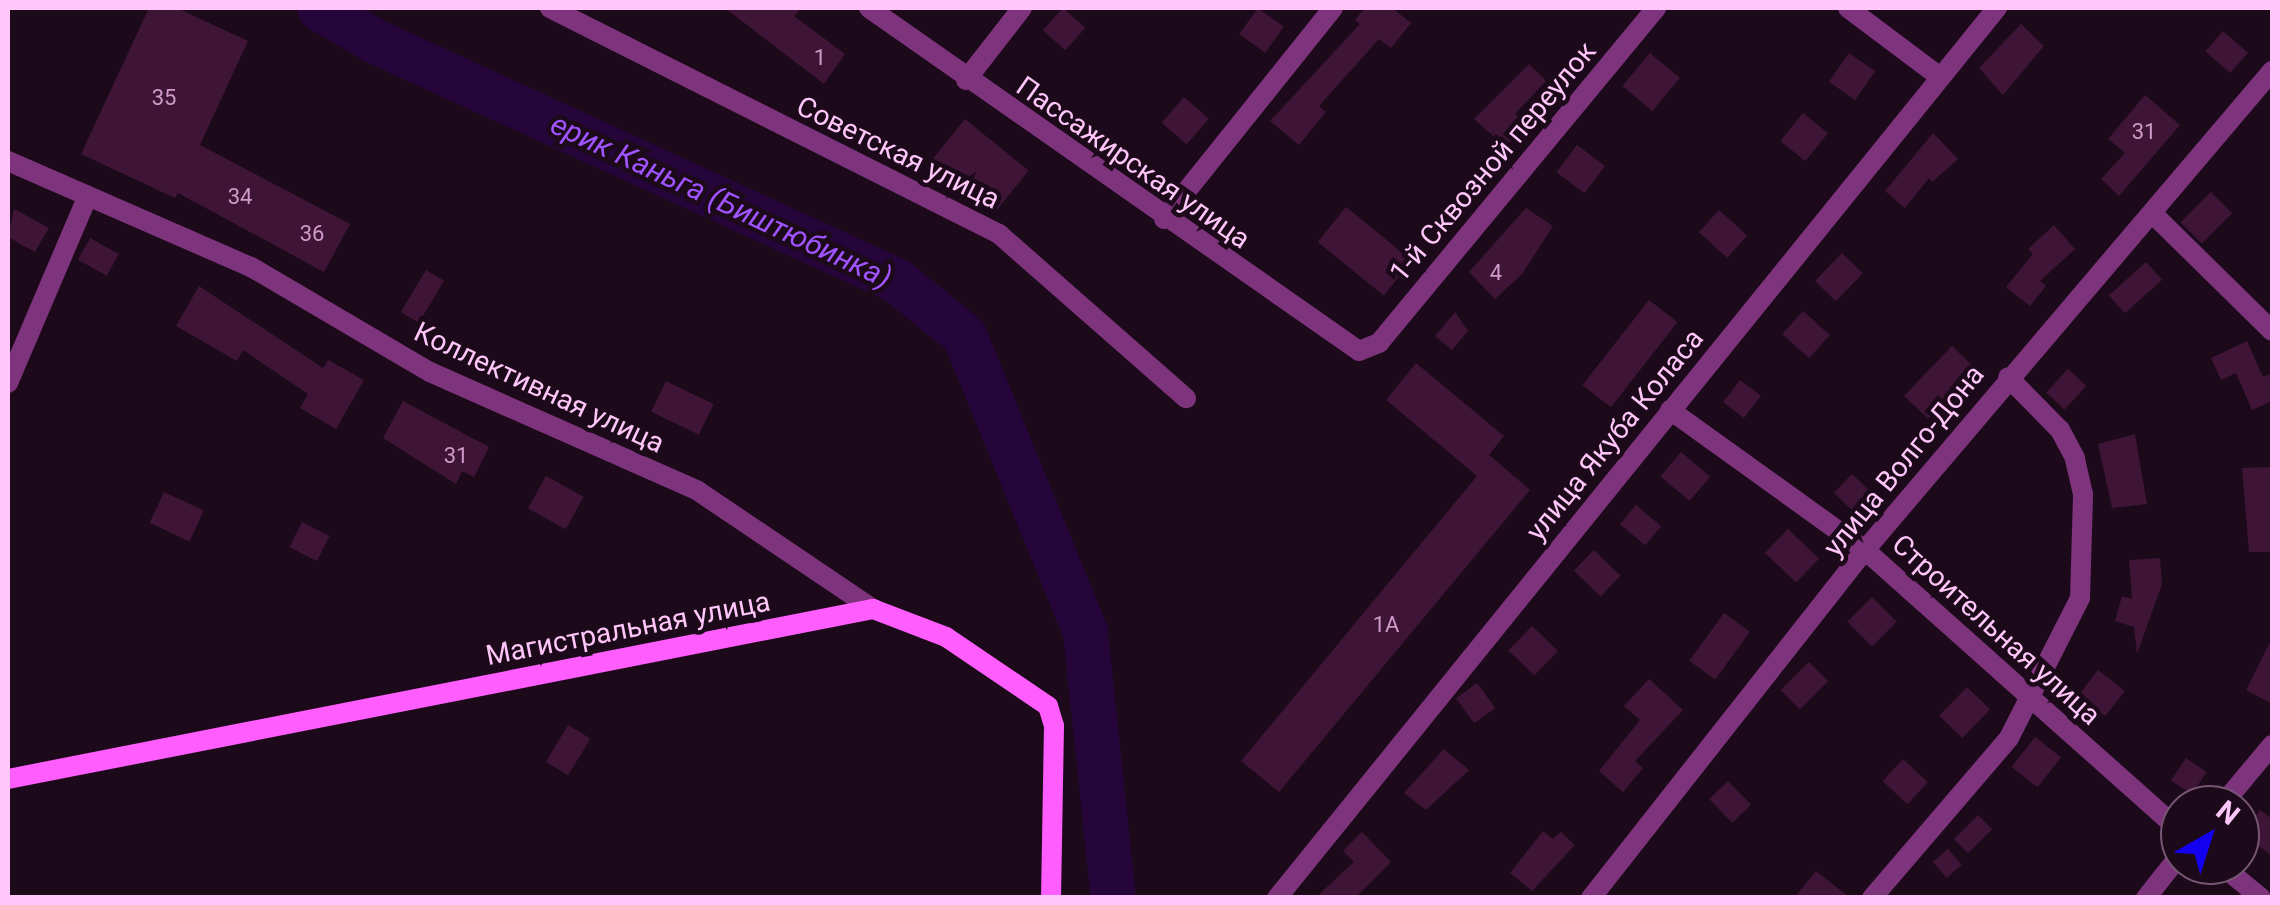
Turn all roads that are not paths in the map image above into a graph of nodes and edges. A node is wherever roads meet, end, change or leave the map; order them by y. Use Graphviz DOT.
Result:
graph roads {
  1 [pos="550,8"];
  2 [pos="869,8"];
  3 [pos="1022,8"];
  4 [pos="1333,8"];
  5 [pos="1656,8"];
  6 [pos="1848,8"];
  7 [pos="1997,8"];
  8 [pos="2272,71"];
  9 [pos="1940,77"];
  10 [pos="966,80"];
  11 [pos="8,161"];
  12 [pos="87,198"];
  13 [pos="2152,213"];
  14 [pos="1164,219"];
  15 [pos="2272,331"];
  16 [pos="1371,351"];
  17 [pos="2008,377"];
  18 [pos="8,382"];
  19 [pos="1186,398"];
  20 [pos="1670,410"];
  21 [pos="1865,550"];
  22 [pos="873,609"];
  23 [pos="2027,692"];
  24 [pos="2272,746"];
  25 [pos="8,779"];
  26 [pos="2239,785"];
  27 [pos="2160,813"];
  28 [pos="1051,898"];
  29 [pos="1277,898"];
  30 [pos="1590,898"];
  31 [pos="1872,898"];
  1 -- 19 [label="street, Советская улица"];
  2 -- 10 [label="street, Пассажирская улица"];
  3 -- 10 [label="street"];
  4 -- 14 [label="street"];
  5 -- 16 [label="street, 1-й Сквозной переулок"];
  6 -- 9 [label="street"];
  7 -- 9 [label="street, улица Якуба Коласа"];
  8 -- 13 [label="street, улица Волго-Дона"];
  9 -- 20 [label="street, улица Якуба Коласа"];
  10 -- 14 [label="street, Пассажирская улица"];
  11 -- 12 [label="street, Коллективная улица"];
  12 -- 18 [label="street"];
  12 -- 22 [label="street, Коллективная улица"];
  13 -- 15 [label="street"];
  13 -- 17 [label="street, улица Волго-Дона"];
  14 -- 16 [label="street, Пассажирская улица"];
  17 -- 21 [label="street, улица Волго-Дона"];
  17 -- 23 [label="street"];
  20 -- 21 [label="street, Строительная улица"];
  20 -- 29 [label="street, улица Якуба Коласа"];
  21 -- 23 [label="street, Строительная улица"];
  21 -- 30 [label="street, улица Волго-Дона"];
  22 -- 25 [label="street, Магистральная улица"];
  22 -- 28 [label="street"];
  23 -- 27 [label="street, Строительная улица"];
  23 -- 31 [label="street"];
  24 -- 26 [label="street"];
}
